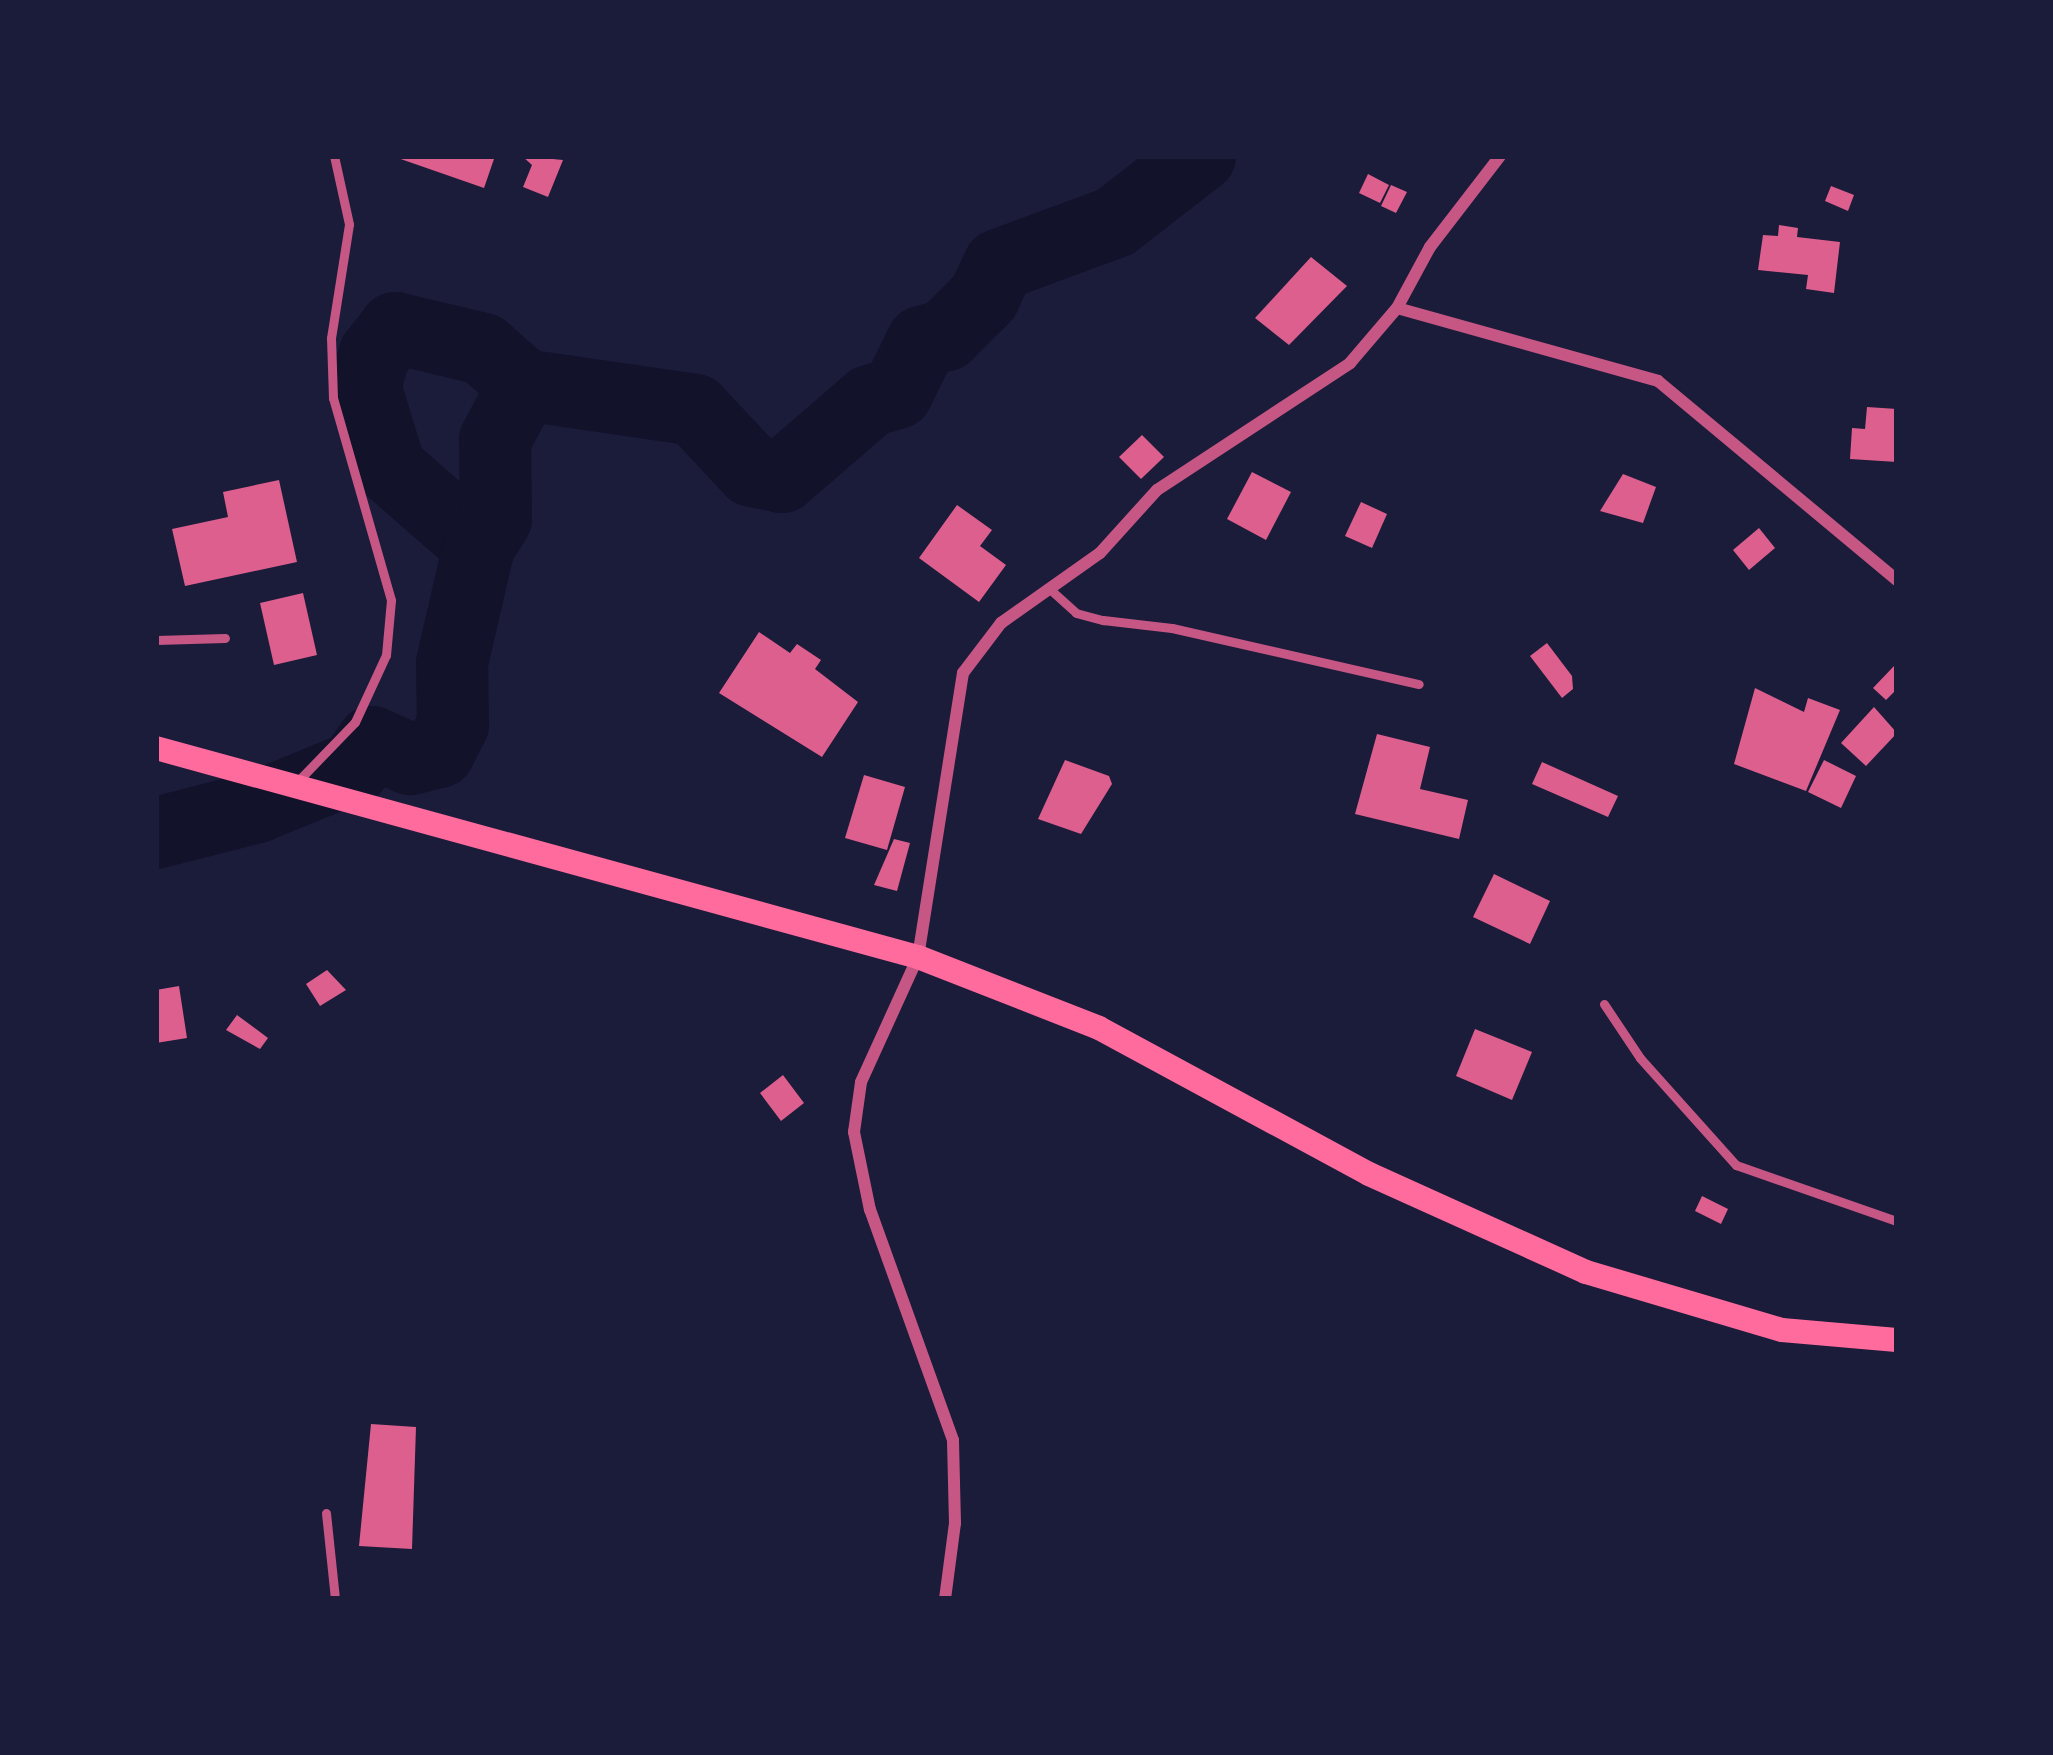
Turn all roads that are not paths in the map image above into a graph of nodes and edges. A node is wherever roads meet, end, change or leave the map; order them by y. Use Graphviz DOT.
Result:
graph roads {
  1 [pos="334,156"];
  2 [pos="1499,156"];
  3 [pos="1397,308"];
  4 [pos="1897,580"];
  5 [pos="1053,592"];
  6 [pos="225,638"];
  7 [pos="156,640"];
  8 [pos="1419,684"];
  9 [pos="156,748"];
  10 [pos="293,785"];
  11 [pos="918,957"];
  12 [pos="1604,1004"];
  13 [pos="1897,1220"];
  14 [pos="1897,1340"];
  15 [pos="326,1513"];
  16 [pos="335,1599"];
  17 [pos="945,1599"];
  1 -- 10 [label="lane"];
  2 -- 3 [label="street"];
  3 -- 4 [label="street"];
  3 -- 5 [label="street"];
  5 -- 8 [label="lane"];
  5 -- 11 [label="street"];
  6 -- 7 [label="lane"];
  9 -- 10 [label="main road"];
  10 -- 11 [label="main road"];
  11 -- 14 [label="main road"];
  11 -- 17 [label="street"];
  12 -- 13 [label="lane"];
  15 -- 16 [label="lane"];
}
